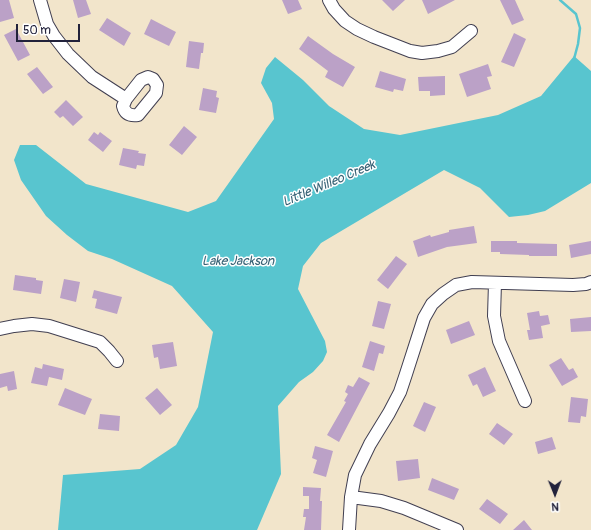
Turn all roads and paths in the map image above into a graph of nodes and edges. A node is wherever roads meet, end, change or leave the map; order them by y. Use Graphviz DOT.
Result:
graph roads {
  1 [pos="40,0"];
  2 [pos="329,0"];
  3 [pos="472,32"];
  4 [pos="126,99"];
  5 [pos="591,282"];
  6 [pos="495,283"];
  7 [pos="0,329"];
  8 [pos="117,361"];
  9 [pos="525,401"];
  10 [pos="351,497"];
  11 [pos="349,530"];
  12 [pos="457,530"];
  1 -- 4 [label="street"];
  2 -- 3 [label="street"];
  5 -- 6 [label="street"];
  6 -- 9 [label="street"];
  6 -- 10 [label="street"];
  7 -- 8 [label="street"];
  10 -- 11 [label="street"];
  10 -- 12 [label="street"];
}
